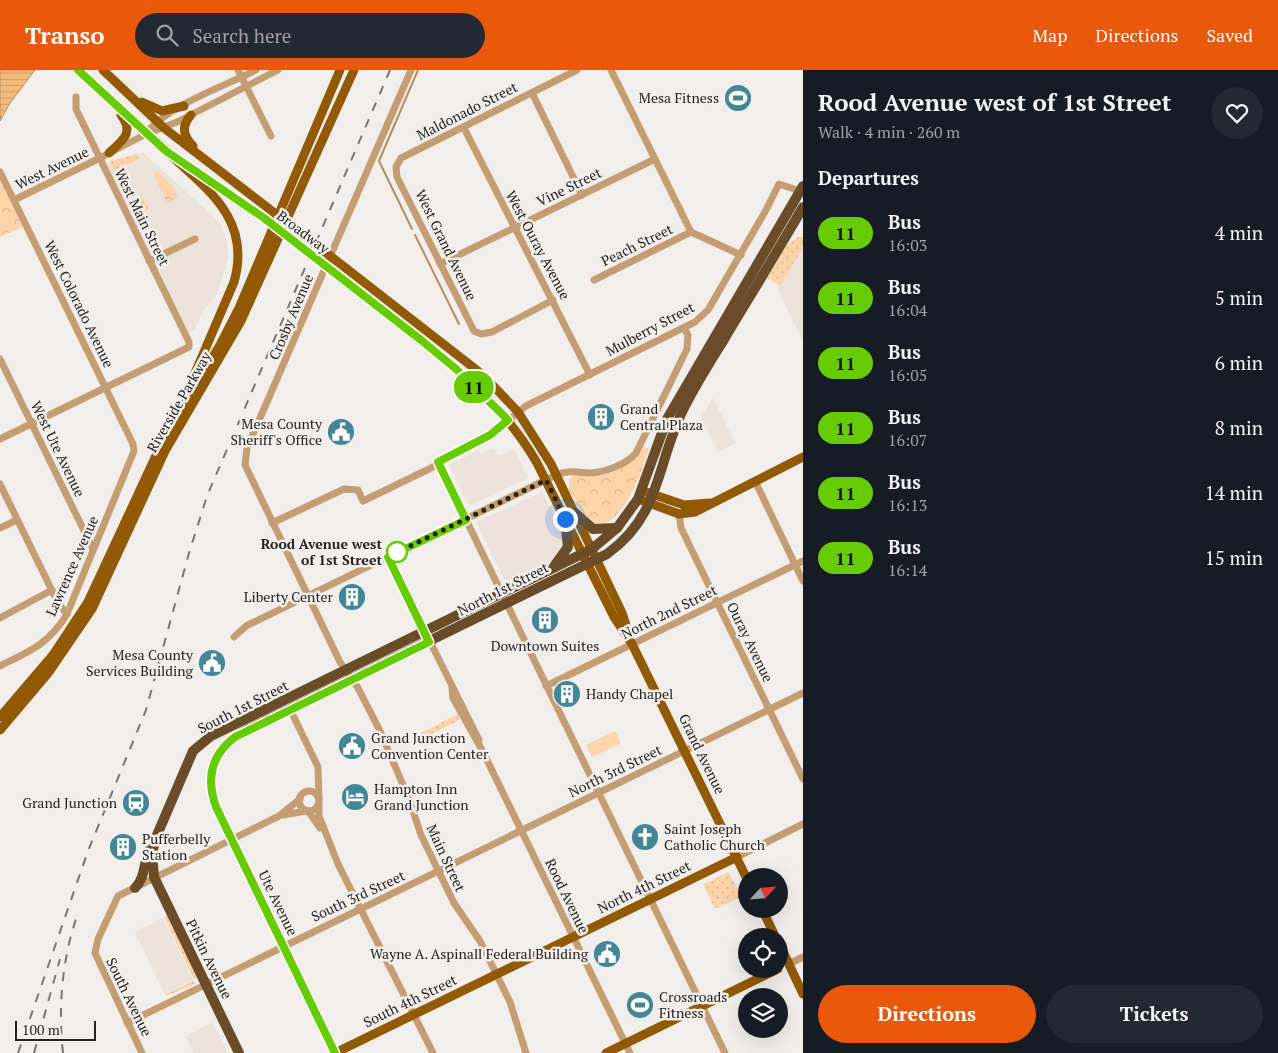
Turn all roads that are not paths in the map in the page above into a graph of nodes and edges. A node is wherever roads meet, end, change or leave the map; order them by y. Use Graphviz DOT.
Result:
graph roads {
  1 [pos="78,70"];
  2 [pos="103,70"];
  3 [pos="256,70"];
  4 [pos="278,70"];
  5 [pos="354,70"];
  6 [pos="411,70"];
  7 [pos="577,70"];
  8 [pos="611,70"];
  9 [pos="339,72"];
  10 [pos="240,74"];
  11 [pos="114,81"];
  12 [pos="246,86"];
  13 [pos="100,90"];
  14 [pos="532,92"];
  15 [pos="76,97"];
  16 [pos="184,106"];
  17 [pos="192,115"];
  18 [pos="156,121"];
  19 [pos="164,128"];
  20 [pos="464,128"];
  21 [pos="146,134"];
  22 [pos="271,136"];
  23 [pos="166,151"];
  24 [pos="109,153"];
  25 [pos="100,158"];
  26 [pos="655,159"];
  27 [pos="210,164"];
  28 [pos="397,164"];
  29 [pos="0,172"];
  30 [pos="802,189"];
  31 [pos="582,195"];
  32 [pos="14,200"];
  33 [pos="803,207"];
  34 [pos="514,228"];
  35 [pos="691,232"];
  36 [pos="195,239"];
  37 [pos="740,255"];
  38 [pos="149,261"];
  39 [pos="440,264"];
  40 [pos="594,280"];
  41 [pos="553,300"];
  42 [pos="684,328"];
  43 [pos="0,359"];
  44 [pos="590,374"];
  45 [pos="105,388"];
  46 [pos="518,412"];
  47 [pos="508,420"];
  48 [pos="32,424"];
  49 [pos="167,432"];
  50 [pos="0,439"];
  51 [pos="134,448"];
  52 [pos="803,457"];
  53 [pos="438,462"];
  54 [pos="556,475"];
  55 [pos="546,480"];
  56 [pos="755,481"];
  57 [pos="0,484"];
  58 [pos="640,495"];
  59 [pos="652,500"];
  60 [pos="711,502"];
  61 [pos="575,513"];
  62 [pos="679,514"];
  63 [pos="565,519"];
  64 [pos="17,520"];
  65 [pos="466,520"];
  66 [pos="272,523"];
  67 [pos="0,528"];
  68 [pos="617,528"];
  69 [pos="93,549"];
  70 [pos="594,554"];
  71 [pos="388,557"];
  72 [pos="584,559"];
  73 [pos="803,561"];
  74 [pos="795,564"];
  75 [pos="551,569"];
  76 [pos="803,581"];
  77 [pos="52,590"];
  78 [pos="307,596"];
  79 [pos="504,598"];
  80 [pos="717,602"];
  81 [pos="67,614"];
  82 [pos="0,618"];
  83 [pos="424,631"];
  84 [pos="234,637"];
  85 [pos="429,642"];
  86 [pos="632,644"];
  87 [pos="0,666"];
  88 [pos="349,675"];
  89 [pos="546,686"];
  90 [pos="803,693"];
  91 [pos="290,709"];
  92 [pos="769,710"];
  93 [pos="0,717"];
  94 [pos="0,730"];
  95 [pos="685,751"];
  96 [pos="214,762"];
  97 [pos="803,779"];
  98 [pos="318,781"];
  99 [pos="306,792"];
  100 [pos="599,793"];
  101 [pos="300,799"];
  102 [pos="319,802"];
  103 [pos="308,811"];
  104 [pos="279,816"];
  105 [pos="803,824"];
  106 [pos="521,831"];
  107 [pos="231,838"];
  108 [pos="328,838"];
  109 [pos="153,844"];
  110 [pos="736,857"];
  111 [pos="742,868"];
  112 [pos="438,872"];
  113 [pos="154,877"];
  114 [pos="134,888"];
  115 [pos="650,900"];
  116 [pos="360,909"];
  117 [pos="573,937"];
  118 [pos="284,946"];
  119 [pos="803,957"];
  120 [pos="789,964"];
  121 [pos="497,974"];
  122 [pos="760,978"];
  123 [pos="206,985"];
  124 [pos="803,994"];
  125 [pos="702,1006"];
  126 [pos="414,1014"];
  127 [pos="127,1023"];
  128 [pos="625,1043"];
  129 [pos="142,1053"];
  130 [pos="239,1053"];
  131 [pos="335,1053"];
  132 [pos="433,1053"];
  133 [pos="526,1053"];
  134 [pos="606,1053"];
  135 [pos="630,1053"];
  136 [pos="725,1053"];
  1 -- 13 [label="main road, Broadway"];
  2 -- 11 [label="main road, Broadway"];
  3 -- 10 [label="street"];
  4 -- 12 [label="street, West Avenue"];
  5 -- 94 [label="main road, Riverside Parkway"];
  6 -- 66 [label="street, Crosby Avenue"];
  7 -- 14 [label="street, Maldonado Street"];
  8 -- 26 [label="street"];
  9 -- 49 [label="main road, Riverside Parkway"];
  10 -- 12 [label="street"];
  10 -- 16 [label="street"];
  11 -- 16 [label="main road"];
  11 -- 18 [label="main road, Broadway"];
  12 -- 17 [label="street, West Avenue"];
  12 -- 22 [label="street"];
  13 -- 21 [label="main road, Broadway"];
  13 -- 24 [label="main road"];
  14 -- 20 [label="street, Maldonado Street"];
  14 -- 31 [label="street"];
  15 -- 25 [label="street, West Main Street"];
  16 -- 18 [label="street"];
  17 -- 19 [label="street, West Avenue"];
  17 -- 27 [label="main road"];
  18 -- 19 [label="main road, Broadway"];
  18 -- 21 [label="street"];
  19 -- 21 [label="street, West Avenue"];
  19 -- 27 [label="main road, Broadway"];
  20 -- 28 [label="street, Maldonado Street"];
  20 -- 34 [label="street, West Ouray Avenue"];
  21 -- 23 [label="main road, Broadway"];
  21 -- 24 [label="street, West Avenue"];
  23 -- 47 [label="main road, Broadway, bridge"];
  23 -- 49 [label="main road"];
  24 -- 25 [label="street, West Avenue"];
  25 -- 32 [label="street, West Avenue"];
  25 -- 38 [label="street, West Main Street"];
  26 -- 31 [label="street, Vine Street"];
  26 -- 35 [label="street"];
  27 -- 46 [label="main road, Broadway, bridge"];
  28 -- 39 [label="street, West Grand Avenue"];
  29 -- 32 [label="street, West Colorado Avenue"];
  30 -- 37 [label="street, Mulberry Street"];
  30 -- 58 [label="highway, North 1st Street"];
  31 -- 34 [label="street, Vine Street"];
  32 -- 45 [label="street, West Colorado Avenue"];
  33 -- 59 [label="highway, North 1st Street"];
  34 -- 39 [label="street, Vine Street"];
  34 -- 41 [label="street, West Ouray Avenue"];
  35 -- 37 [label="street"];
  35 -- 40 [label="street, Peach Street"];
  36 -- 38 [label="street"];
  37 -- 42 [label="street, Mulberry Street"];
  38 -- 45 [label="street, West Main Street"];
  39 -- 41 [label="street, West Grand Avenue"];
  41 -- 44 [label="street, West Ouray Avenue"];
  42 -- 44 [label="street, Mulberry Street"];
  42 -- 54 [label="street"];
  43 -- 48 [label="street, West Ute Avenue"];
  44 -- 46 [label="street, Mulberry Street"];
  45 -- 48 [label="street"];
  45 -- 51 [label="street, West Colorado Avenue"];
  46 -- 47 [label="street, Mulberry Street"];
  46 -- 54 [label="main road"];
  47 -- 53 [label="street, Mulberry Street"];
  47 -- 55 [label="main road, Grand Avenue"];
  48 -- 50 [label="street"];
  48 -- 69 [label="street, West Ute Avenue"];
  49 -- 93 [label="main road, Riverside Parkway"];
  51 -- 69 [label="street, Lawrence Avenue"];
  52 -- 56 [label="main road"];
  53 -- 65 [label="street"];
  53 -- 66 [label="street, Mulberry Street"];
  54 -- 55 [label="street"];
  54 -- 61 [label="main road"];
  55 -- 63 [label="main road, Grand Avenue"];
  55 -- 65 [label="street"];
  56 -- 60 [label="main road"];
  56 -- 74 [label="street"];
  57 -- 64 [label="street"];
  58 -- 59 [label="main road"];
  58 -- 68 [label="highway, North 1st Street"];
  59 -- 60 [label="main road"];
  59 -- 62 [label="main road"];
  59 -- 70 [label="highway, North 1st Street"];
  60 -- 62 [label="main road"];
  61 -- 68 [label="highway"];
  61 -- 70 [label="main road"];
  62 -- 80 [label="street, Ouray Avenue"];
  63 -- 72 [label="main road, Grand Avenue"];
  63 -- 75 [label="highway"];
  64 -- 67 [label="street"];
  64 -- 77 [label="street"];
  65 -- 71 [label="street"];
  65 -- 79 [label="street"];
  66 -- 78 [label="street"];
  68 -- 70 [label="highway, North 1st Street"];
  69 -- 81 [label="street, Lawrence Avenue"];
  70 -- 72 [label="highway, North 1st Street"];
  70 -- 86 [label="main road, Grand Avenue"];
  71 -- 78 [label="street"];
  71 -- 83 [label="street, Rood Avenue"];
  72 -- 75 [label="highway, North 1st Street"];
  72 -- 79 [label="highway, North 1st Street"];
  72 -- 86 [label="main road, Grand Avenue"];
  73 -- 74 [label="street, North 2nd Street"];
  74 -- 76 [label="street"];
  74 -- 80 [label="street, North 2nd Street"];
  75 -- 79 [label="highway, North 1st Street"];
  77 -- 81 [label="street"];
  77 -- 82 [label="street"];
  78 -- 84 [label="street"];
  78 -- 88 [label="street"];
  79 -- 83 [label="highway, North 1st Street"];
  79 -- 85 [label="highway, North 1st Street"];
  79 -- 89 [label="street"];
  80 -- 86 [label="street, North 2nd Street"];
  80 -- 92 [label="street, Ouray Avenue"];
  81 -- 87 [label="street, Lawrence Avenue"];
  83 -- 85 [label="street, Rood Avenue"];
  83 -- 88 [label="highway, North 1st Street"];
  85 -- 88 [label="highway, North 1st Street"];
  85 -- 106 [label="street, Rood Avenue"];
  86 -- 89 [label="street, North 2nd Street"];
  86 -- 95 [label="main road, Grand Avenue"];
  88 -- 91 [label="highway, South 1st Street"];
  88 -- 109 [label="highway, South 1st Street"];
  88 -- 112 [label="street, Main Street"];
  89 -- 100 [label="street"];
  90 -- 92 [label="street, North 3rd Street"];
  91 -- 96 [label="highway, South 1st Street"];
  91 -- 98 [label="street"];
  92 -- 95 [label="street, North 3rd Street"];
  92 -- 97 [label="street, Ouray Avenue"];
  95 -- 100 [label="street, North 3rd Street"];
  95 -- 110 [label="main road, Grand Avenue"];
  96 -- 107 [label="highway, Ute Avenue"];
  98 -- 99 [label="street"];
  98 -- 102 [label="street"];
  99 -- 101 [label="street"];
  99 -- 102 [label="street"];
  100 -- 106 [label="street, North 3rd Street"];
  100 -- 115 [label="street"];
  101 -- 103 [label="street"];
  101 -- 104 [label="street"];
  102 -- 103 [label="street"];
  102 -- 108 [label="street"];
  103 -- 104 [label="street"];
  103 -- 108 [label="street"];
  104 -- 107 [label="street"];
  105 -- 110 [label="street, North 4th Street"];
  106 -- 112 [label="street, North 3rd Street"];
  106 -- 117 [label="street, Rood Avenue"];
  107 -- 113 [label="street"];
  107 -- 118 [label="highway, Ute Avenue"];
  108 -- 116 [label="street"];
  109 -- 113 [label="highway, South 1st Street"];
  109 -- 114 [label="highway"];
  110 -- 111 [label="main road, Grand Avenue"];
  110 -- 115 [label="main road, North 4th Street"];
  112 -- 116 [label="street, South 3rd Street"];
  112 -- 121 [label="street, Main Street"];
  113 -- 114 [label="street"];
  113 -- 123 [label="highway, Pitkin Avenue"];
  114 -- 127 [label="street, South Avenue"];
  115 -- 117 [label="main road, North 4th Street"];
  115 -- 125 [label="street"];
  116 -- 118 [label="street, South 3rd Street"];
  116 -- 126 [label="street"];
  117 -- 121 [label="main road, North 4th Street"];
  117 -- 128 [label="street, Rood Avenue"];
  118 -- 123 [label="street, South 3rd Street"];
  118 -- 131 [label="highway, Ute Avenue"];
  119 -- 120 [label="street"];
  120 -- 124 [label="main road"];
  121 -- 126 [label="main road, South 4th Street"];
  121 -- 133 [label="street, Main Street"];
  122 -- 125 [label="main road"];
  123 -- 127 [label="street, South 3rd Street"];
  123 -- 130 [label="highway, Pitkin Avenue"];
  125 -- 128 [label="main road"];
  125 -- 136 [label="street"];
  126 -- 131 [label="main road, South 4th Street"];
  126 -- 132 [label="street"];
  127 -- 129 [label="street, South Avenue"];
  128 -- 134 [label="main road"];
  128 -- 135 [label="street, Rood Avenue"];
}
